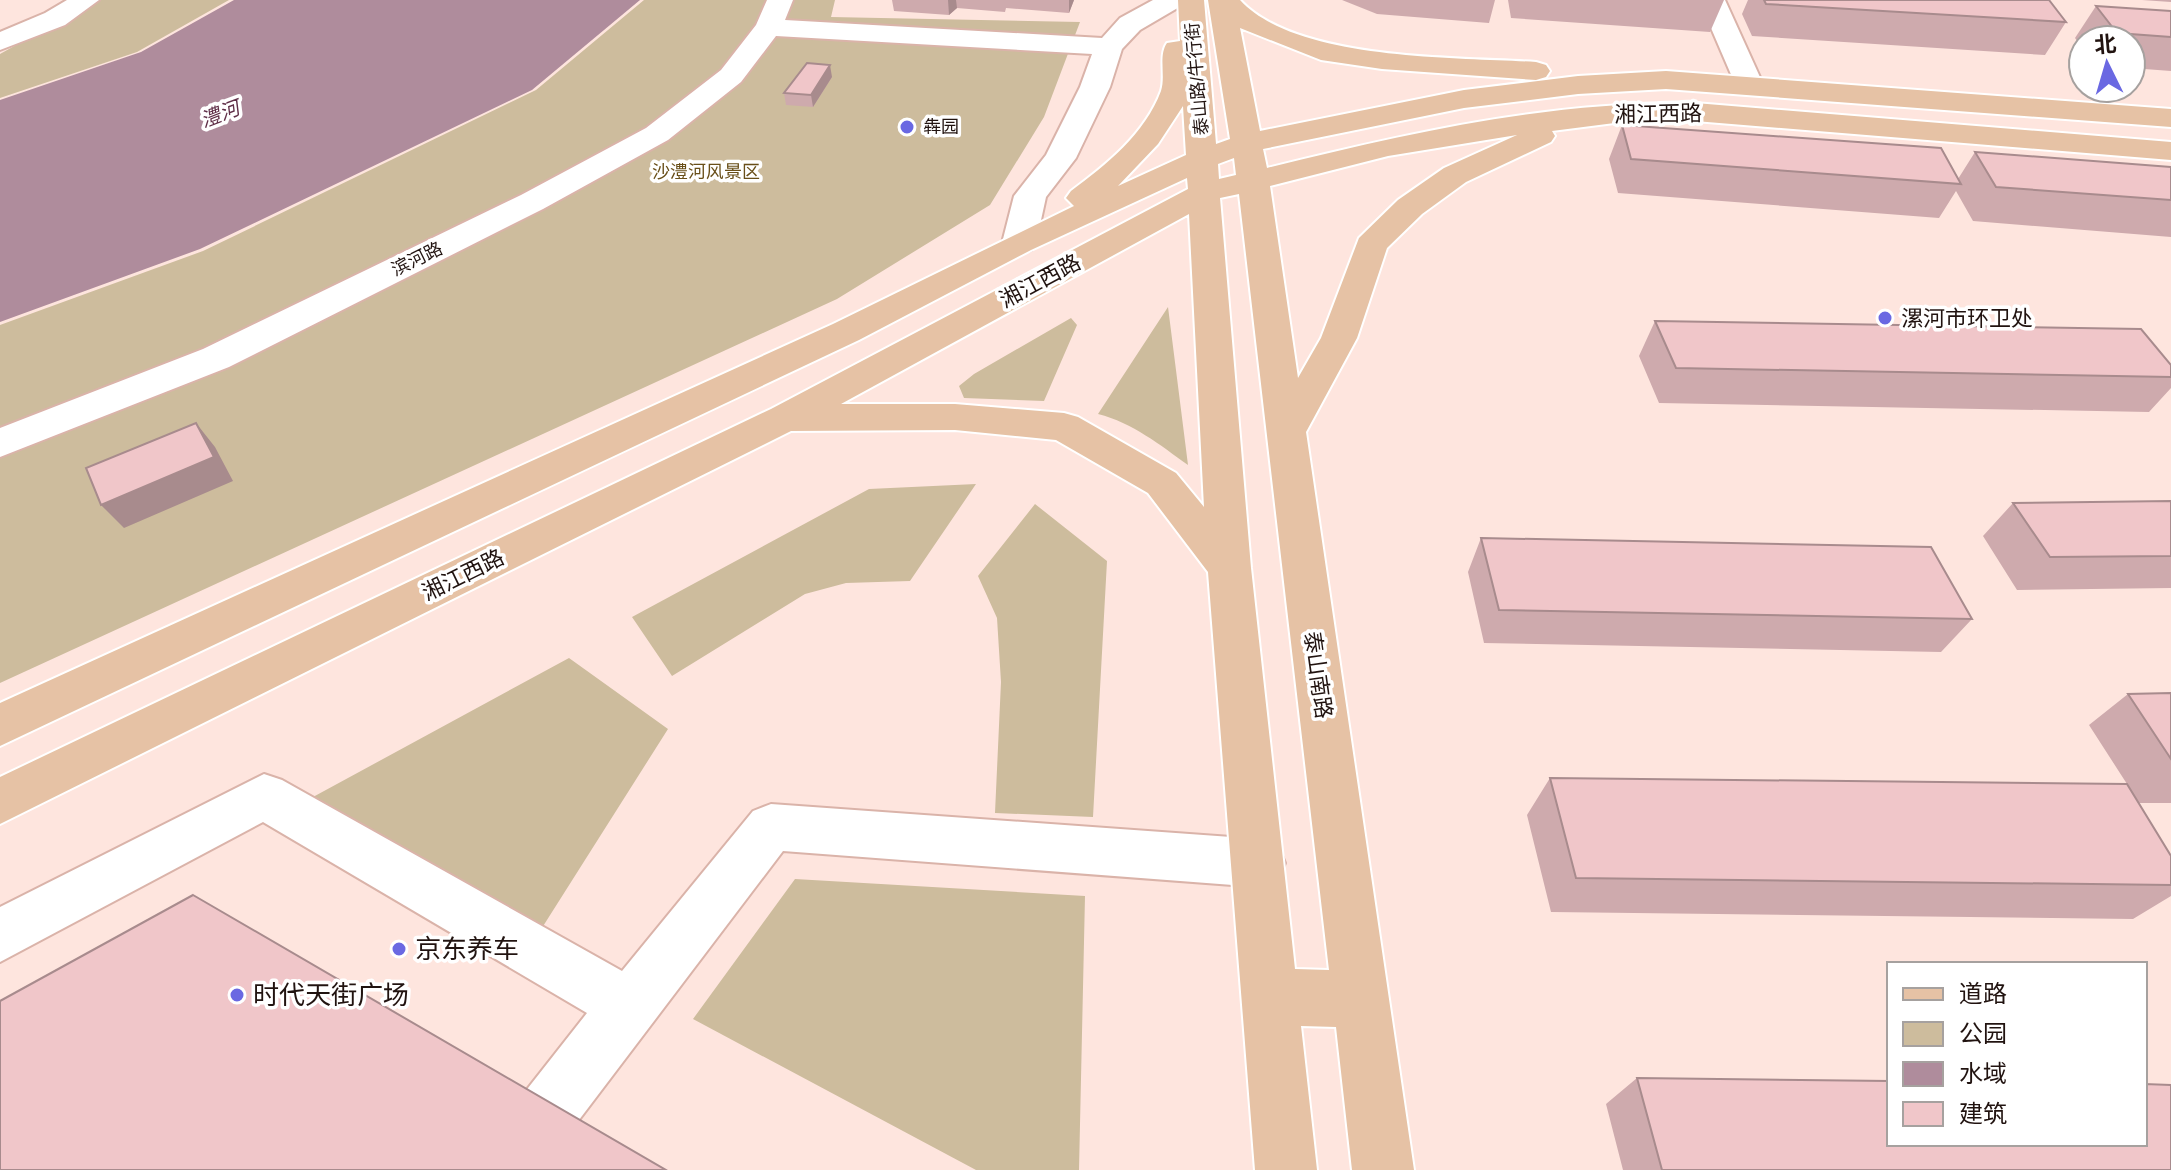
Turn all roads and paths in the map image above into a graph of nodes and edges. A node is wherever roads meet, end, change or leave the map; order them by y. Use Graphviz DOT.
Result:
graph roads {
  1 [pos="86,0"];
  2 [pos="1172,0"];
  3 [pos="1188,0"];
  4 [pos="1224,0"];
  5 [pos="1712,0"];
  6 [pos="775,14"];
  7 [pos="0,42"];
  8 [pos="1109,47"];
  9 [pos="1666,80"];
  10 [pos="1750,86"];
  11 [pos="1582,118"];
  12 [pos="2171,118"];
  13 [pos="2171,151"];
  14 [pos="1250,161"];
  15 [pos="1205,175"];
  16 [pos="1019,243"];
  17 [pos="785,418"];
  18 [pos="1286,432"];
  19 [pos="0,443"];
  20 [pos="1229,568"];
  21 [pos="0,725"];
  22 [pos="0,801"];
  23 [pos="1259,863"];
  24 [pos="0,936"];
  25 [pos="1270,997"];
  26 [pos="1361,999"];
  27 [pos="629,1006"];
  28 [pos="503,1170"];
  29 [pos="1286,1170"];
  30 [pos="1383,1170"];
  1 -- 7 [label="street"];
  2 -- 8 [label="street"];
  3 -- 15 [label="main road, 泰山路/牛行街"];
  3 -- 16 [label="main road"];
  4 -- 9 [label="main road"];
  4 -- 14 [label="main road, 泰山路/牛行街"];
  5 -- 10 [label="street"];
  6 -- 8 [label="street"];
  6 -- 19 [label="street, 滨河路"];
  8 -- 16 [label="street"];
  9 -- 10 [label="main road, 湘江西路"];
  9 -- 14 [label="main road, 湘江西路"];
  10 -- 12 [label="main road, 湘江西路"];
  11 -- 13 [label="main road, 湘江西路"];
  11 -- 14 [label="main road, 湘江西路"];
  11 -- 18 [label="main road"];
  14 -- 15 [label="main road, 湘江西路"];
  14 -- 18 [label="main road, 泰山南路"];
  15 -- 16 [label="main road, 湘江西路"];
  15 -- 17 [label="main road, 湘江西路"];
  15 -- 20 [label="main road"];
  16 -- 21 [label="main road, 湘江西路"];
  17 -- 20 [label="main road"];
  17 -- 22 [label="main road, 湘江西路"];
  18 -- 26 [label="main road, 泰山南路"];
  20 -- 23 [label="main road"];
  23 -- 25 [label="main road"];
  23 -- 27 [label="street"];
  24 -- 27 [label="street"];
  25 -- 26 [label="main road"];
  25 -- 29 [label="main road"];
  26 -- 30 [label="main road, 泰山南路"];
  27 -- 28 [label="street"];
}
